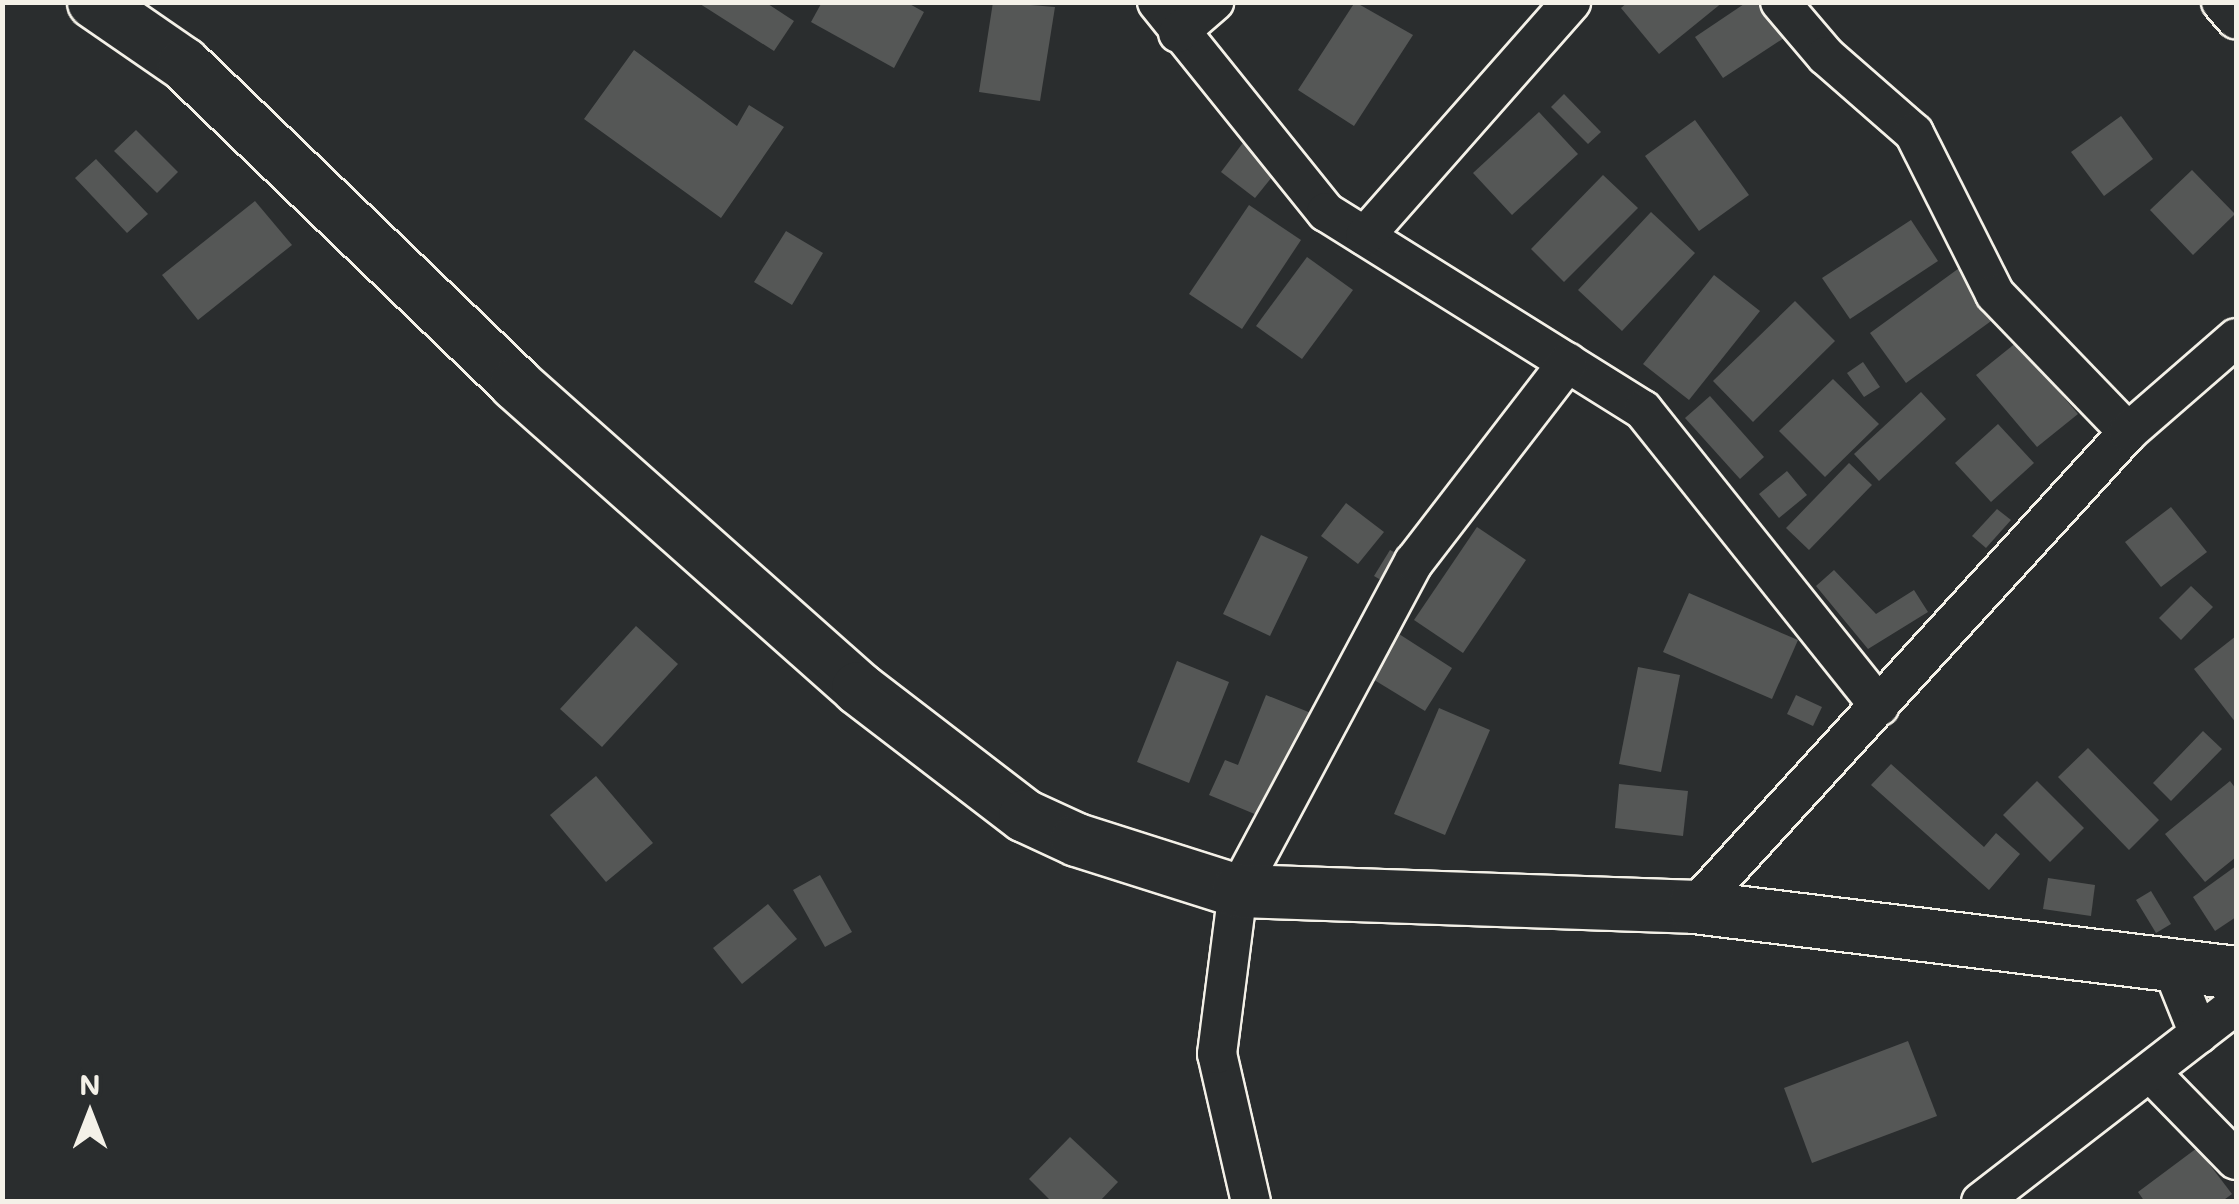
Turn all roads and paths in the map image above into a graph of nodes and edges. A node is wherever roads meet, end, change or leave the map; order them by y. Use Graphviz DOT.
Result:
graph roads {
  1 [pos="1157,2"];
  2 [pos="1214,2"];
  3 [pos="1571,2"];
  4 [pos="1780,2"];
  5 [pos="2221,2"];
  6 [pos="109,6"];
  7 [pos="2236,19"];
  8 [pos="1178,33"];
  9 [pos="1365,236"];
  10 [pos="2236,338"];
  11 [pos="1568,362"];
  12 [pos="2128,432"];
  13 [pos="1879,706"];
  14 [pos="1238,891"];
  15 [pos="1694,907"];
  16 [pos="2172,967"];
  17 [pos="2236,973"];
  18 [pos="2236,1006"];
  19 [pos="2199,1034"];
  20 [pos="2152,1074"];
  21 [pos="2236,1160"];
  22 [pos="1251,1202"];
  23 [pos="1980,1202"];
  1 -- 8 [label="street"];
  2 -- 8 [label="street"];
  3 -- 9 [label="street"];
  4 -- 12 [label="street"];
  5 -- 7 [label="street"];
  6 -- 14 [label="street"];
  8 -- 9 [label="street"];
  9 -- 11 [label="street"];
  10 -- 12 [label="street"];
  11 -- 13 [label="street"];
  11 -- 14 [label="street"];
  12 -- 13 [label="street"];
  13 -- 15 [label="street"];
  14 -- 15 [label="street"];
  14 -- 22 [label="street"];
  15 -- 16 [label="street"];
  16 -- 17 [label="street"];
  16 -- 19 [label="street"];
  18 -- 19 [label="street"];
  19 -- 20 [label="street"];
  20 -- 21 [label="street"];
  20 -- 23 [label="street"];
}
